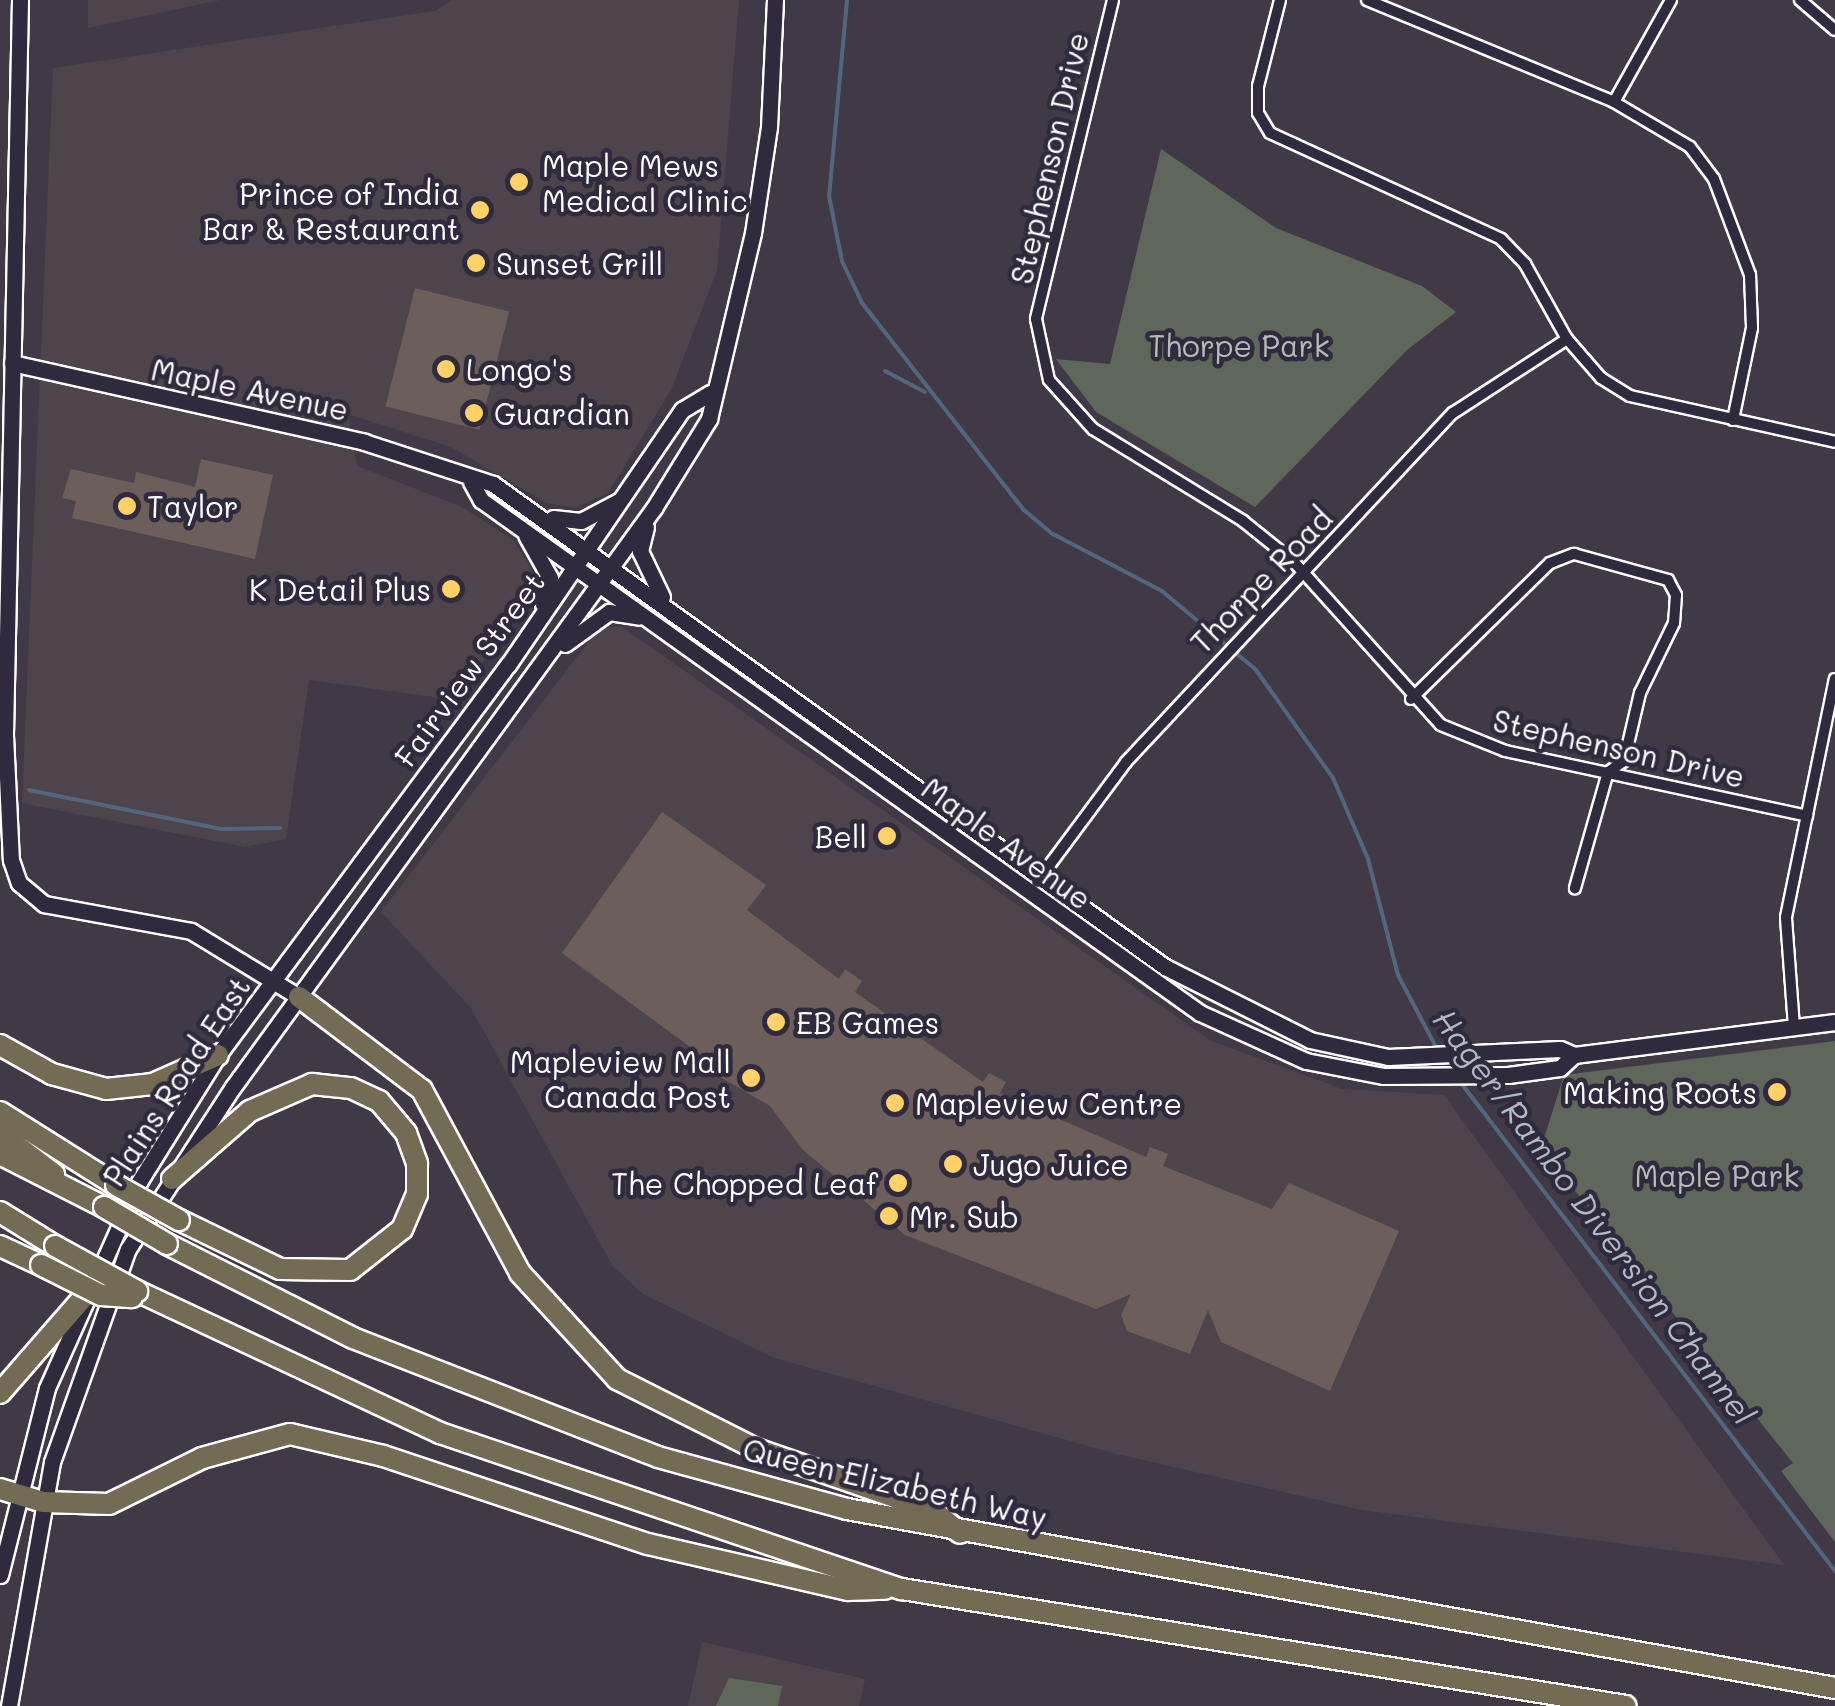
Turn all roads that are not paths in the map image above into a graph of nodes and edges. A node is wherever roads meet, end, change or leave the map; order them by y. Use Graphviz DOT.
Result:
graph roads {
  1 [pos="20,0"];
  2 [pos="775,0"];
  3 [pos="1113,0"];
  4 [pos="1280,0"];
  5 [pos="1367,0"];
  6 [pos="1671,0"];
  7 [pos="1800,0"];
  8 [pos="1835,30"];
  9 [pos="1614,102"];
  10 [pos="1567,339"];
  11 [pos="12,363"];
  12 [pos="710,393"];
  13 [pos="1733,420"];
  14 [pos="1835,442"];
  15 [pos="471,482"];
  16 [pos="630,493"];
  17 [pos="530,508"];
  18 [pos="654,508"];
  19 [pos="518,523"];
  20 [pos="590,550"];
  21 [pos="612,566"];
  22 [pos="578,567"];
  23 [pos="1304,574"];
  24 [pos="599,583"];
  25 [pos="670,608"];
  26 [pos="658,626"];
  27 [pos="523,643"];
  28 [pos="1835,679"];
  29 [pos="514,698"];
  30 [pos="1411,700"];
  31 [pos="1608,772"];
  32 [pos="1806,816"];
  33 [pos="1042,875"];
  34 [pos="1575,888"];
  35 [pos="1027,893"];
  36 [pos="275,982"];
  37 [pos="300,997"];
  38 [pos="1835,1022"];
  39 [pos="1794,1027"];
  40 [pos="0,1045"];
  41 [pos="218,1056"];
  42 [pos="1574,1056"];
  43 [pos="0,1112"];
  44 [pos="0,1133"];
  45 [pos="0,1154"];
  46 [pos="172,1179"];
  47 [pos="64,1182"];
  48 [pos="0,1212"];
  49 [pos="0,1246"];
  50 [pos="140,1296"];
  51 [pos="83,1298"];
  52 [pos="0,1393"];
  53 [pos="10,1492"];
  54 [pos="43,1502"];
  55 [pos="962,1534"];
  56 [pos="0,1575"];
  57 [pos="902,1589"];
  58 [pos="1835,1688"];
  59 [pos="9,1706"];
  60 [pos="1626,1706"];
  1 -- 11 [label="main road, Plains Road East"];
  2 -- 12 [label="main road, Fairview Street"];
  3 -- 23 [label="street, Stephenson Drive"];
  4 -- 10 [label="street"];
  5 -- 9 [label="street"];
  6 -- 9 [label="street"];
  7 -- 8 [label="street"];
  9 -- 13 [label="street"];
  10 -- 13 [label="street"];
  10 -- 23 [label="street, Thorpe Road"];
  11 -- 15 [label="main road, Maple Avenue"];
  11 -- 36 [label="main road, Plains Road East"];
  12 -- 16 [label="main road, Fairview Street"];
  12 -- 18 [label="main road, Fairview Street"];
  13 -- 14 [label="street"];
  15 -- 17 [label="main road, Maple Avenue"];
  15 -- 19 [label="main road, Maple Avenue"];
  16 -- 17 [label="main road"];
  16 -- 20 [label="main road, Fairview Street"];
  17 -- 20 [label="main road, Maple Avenue"];
  18 -- 21 [label="main road, Fairview Street"];
  18 -- 25 [label="main road"];
  19 -- 22 [label="main road, Maple Avenue"];
  19 -- 27 [label="main road"];
  20 -- 21 [label="main road, Maple Avenue"];
  20 -- 22 [label="main road, Fairview Street"];
  21 -- 24 [label="main road, Fairview Street"];
  21 -- 25 [label="main road, Maple Avenue"];
  22 -- 24 [label="main road, Maple Avenue"];
  22 -- 27 [label="main road, Fairview Street"];
  23 -- 30 [label="street, Stephenson Drive"];
  23 -- 33 [label="street, Thorpe Road"];
  24 -- 26 [label="main road, Maple Avenue"];
  24 -- 29 [label="main road, Fairview Street"];
  25 -- 33 [label="main road, Maple Avenue"];
  26 -- 29 [label="main road"];
  26 -- 35 [label="main road, Maple Avenue"];
  27 -- 36 [label="main road, Fairview Street"];
  28 -- 32 [label="street"];
  29 -- 37 [label="main road, Fairview Street"];
  30 -- 31 [label="street, Stephenson Drive"];
  30 -- 31 [label="street"];
  31 -- 32 [label="street, Stephenson Drive"];
  31 -- 34 [label="street"];
  32 -- 39 [label="street"];
  33 -- 35 [label="street, Thorpe Road"];
  33 -- 42 [label="main road, Maple Avenue"];
  35 -- 42 [label="main road, Maple Avenue"];
  36 -- 37 [label="main road"];
  36 -- 41 [label="main road, Plains Road East"];
  37 -- 46 [label="main road, Plains Road East"];
  37 -- 55 [label="highway"];
  38 -- 39 [label="main road, Maple Avenue"];
  39 -- 42 [label="main road, Maple Avenue"];
  40 -- 41 [label="highway"];
  41 -- 51 [label="main road, Plains Road East"];
  43 -- 46 [label="highway, bridge"];
  44 -- 47 [label="highway"];
  45 -- 47 [label="highway, Queen Elizabeth Way"];
  46 -- 54 [label="main road, Plains Road East"];
  47 -- 55 [label="highway, Queen Elizabeth Way, bridge"];
  48 -- 50 [label="highway, bridge"];
  49 -- 50 [label="highway, bridge"];
  50 -- 57 [label="highway"];
  51 -- 52 [label="highway"];
  51 -- 53 [label="main road, Plains Road East"];
  53 -- 54 [label="highway"];
  53 -- 56 [label="main road, Plains Road East"];
  54 -- 57 [label="highway"];
  54 -- 59 [label="main road, Plains Road East"];
  55 -- 58 [label="highway, Queen Elizabeth Way"];
  57 -- 60 [label="highway"];
}
